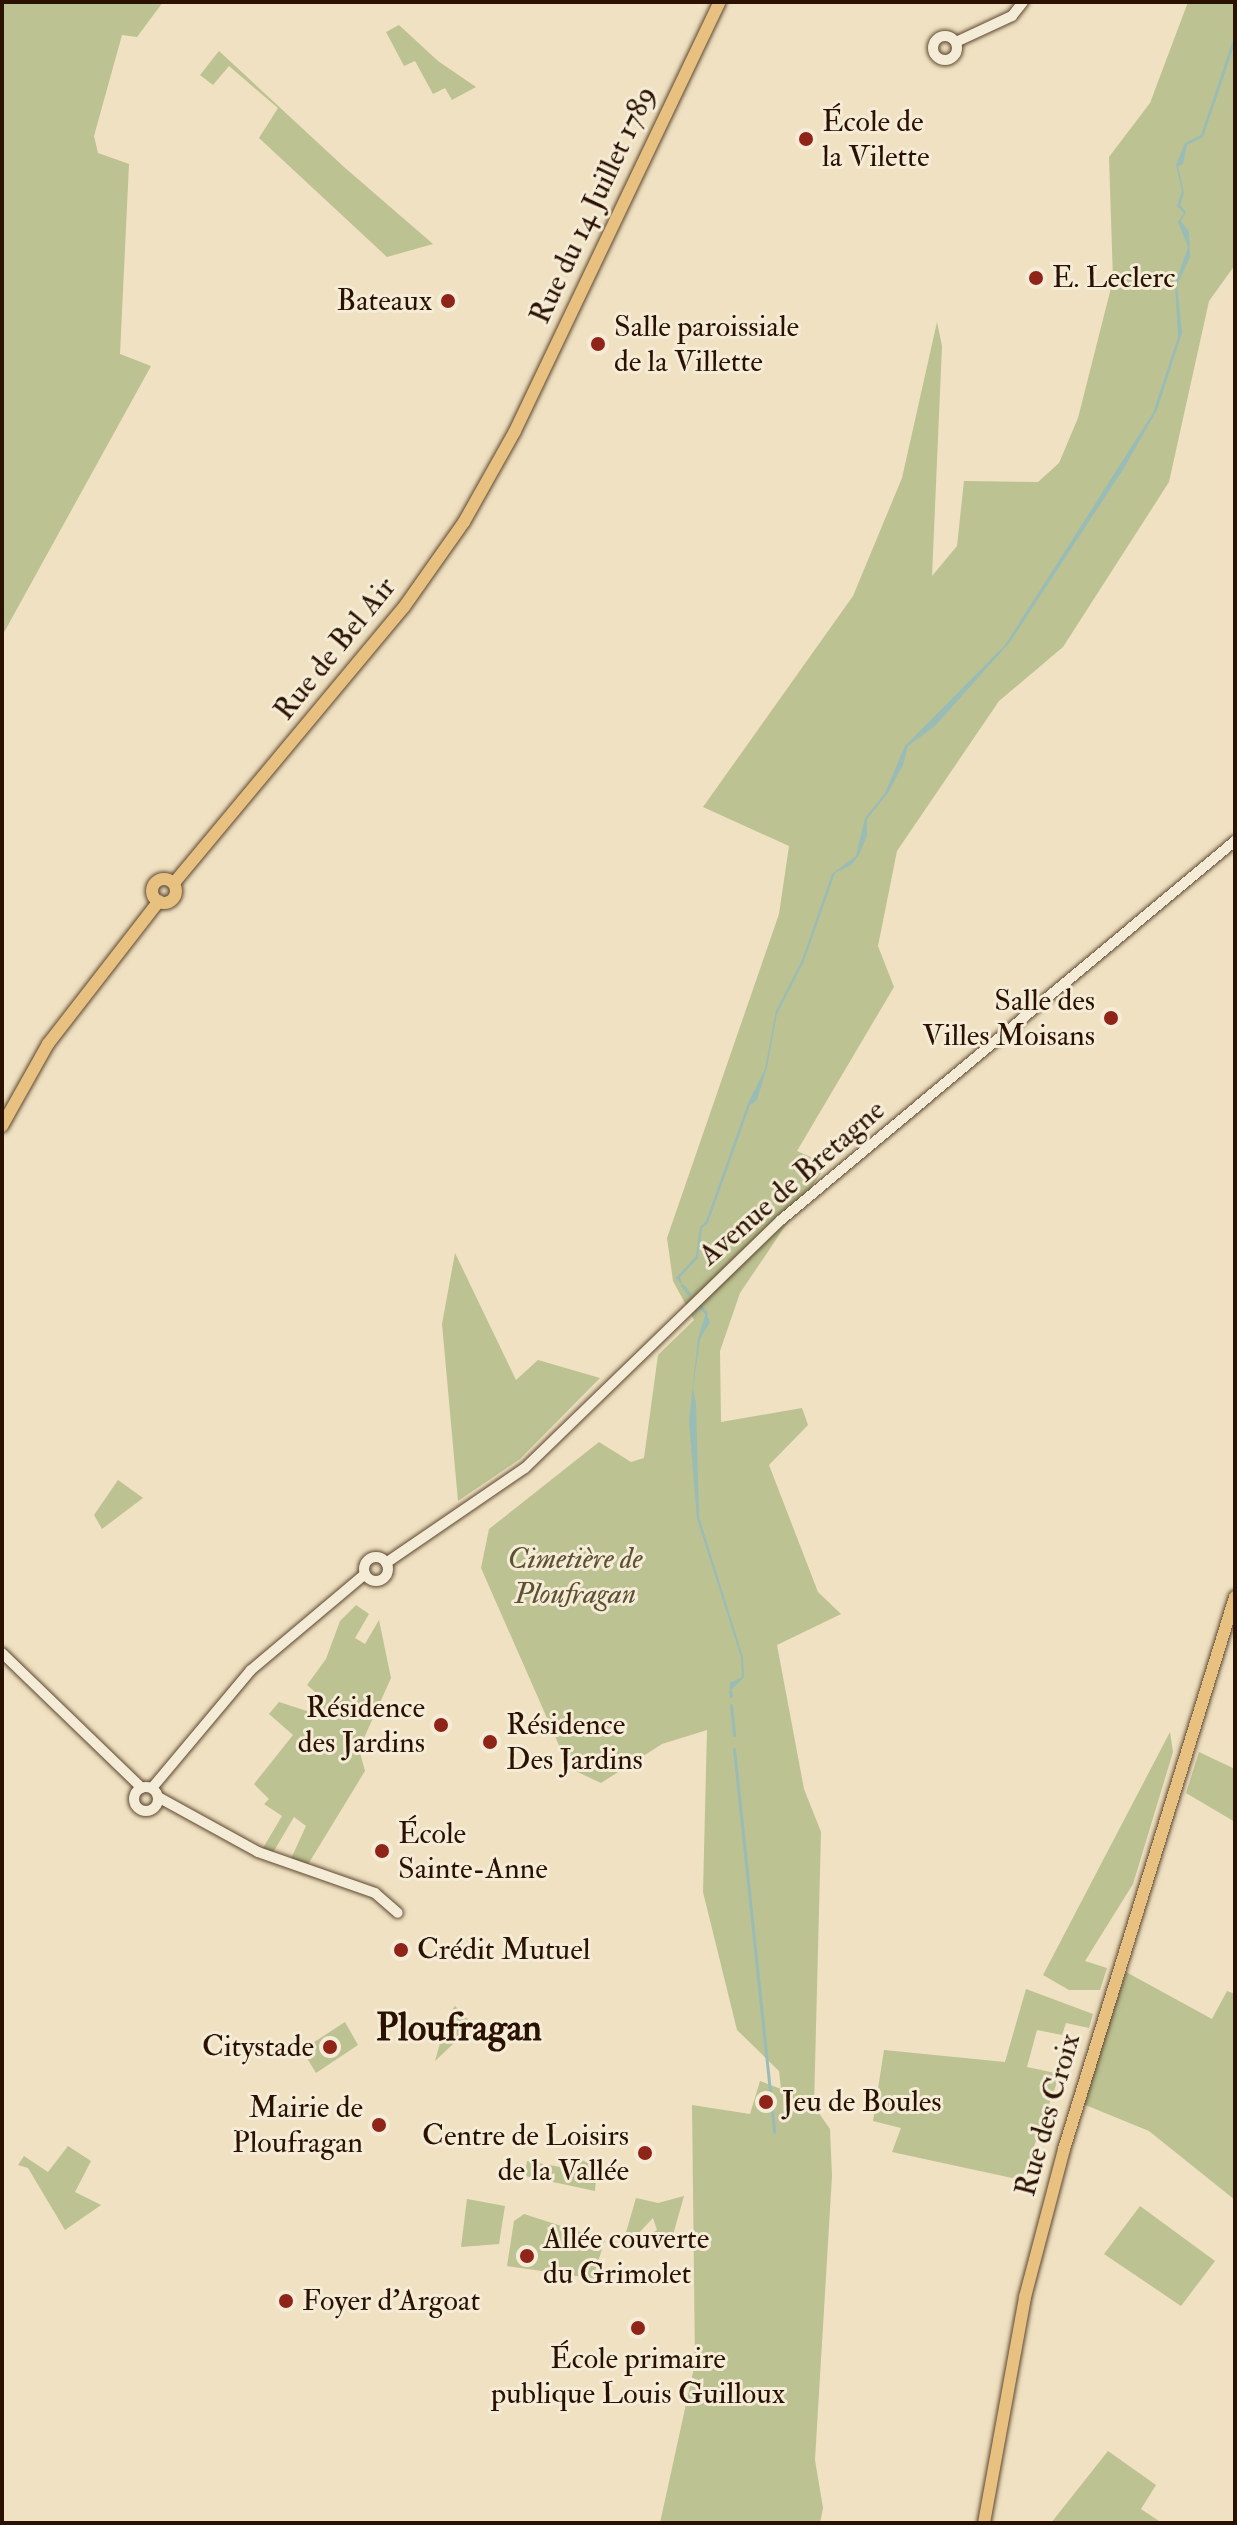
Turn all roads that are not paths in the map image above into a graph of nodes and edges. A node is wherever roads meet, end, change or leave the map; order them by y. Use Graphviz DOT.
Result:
graph roads {
  1 [pos="720,2"];
  2 [pos="1023,2"];
  3 [pos="956,42"];
  4 [pos="515,431"];
  5 [pos="1235,841"];
  6 [pos="2,1126"];
  7 [pos="386,1563"];
  8 [pos="365,1574"];
  9 [pos="1235,1597"];
  10 [pos="2,1653"];
  11 [pos="151,1791"];
  12 [pos="398,1913"];
  13 [pos="984,2523"];
  1 -- 4 [label="main road, Rue du 14 Juillet 1789"];
  2 -- 3 [label="street"];
  4 -- 6 [label="main road, Rue de Bel Air"];
  5 -- 7 [label="street, Avenue de Bretagne"];
  7 -- 8 [label="street"];
  7 -- 8 [label="street"];
  8 -- 11 [label="street"];
  9 -- 13 [label="main road, Rue des Croix"];
  10 -- 11 [label="street"];
  11 -- 12 [label="street"];
}
